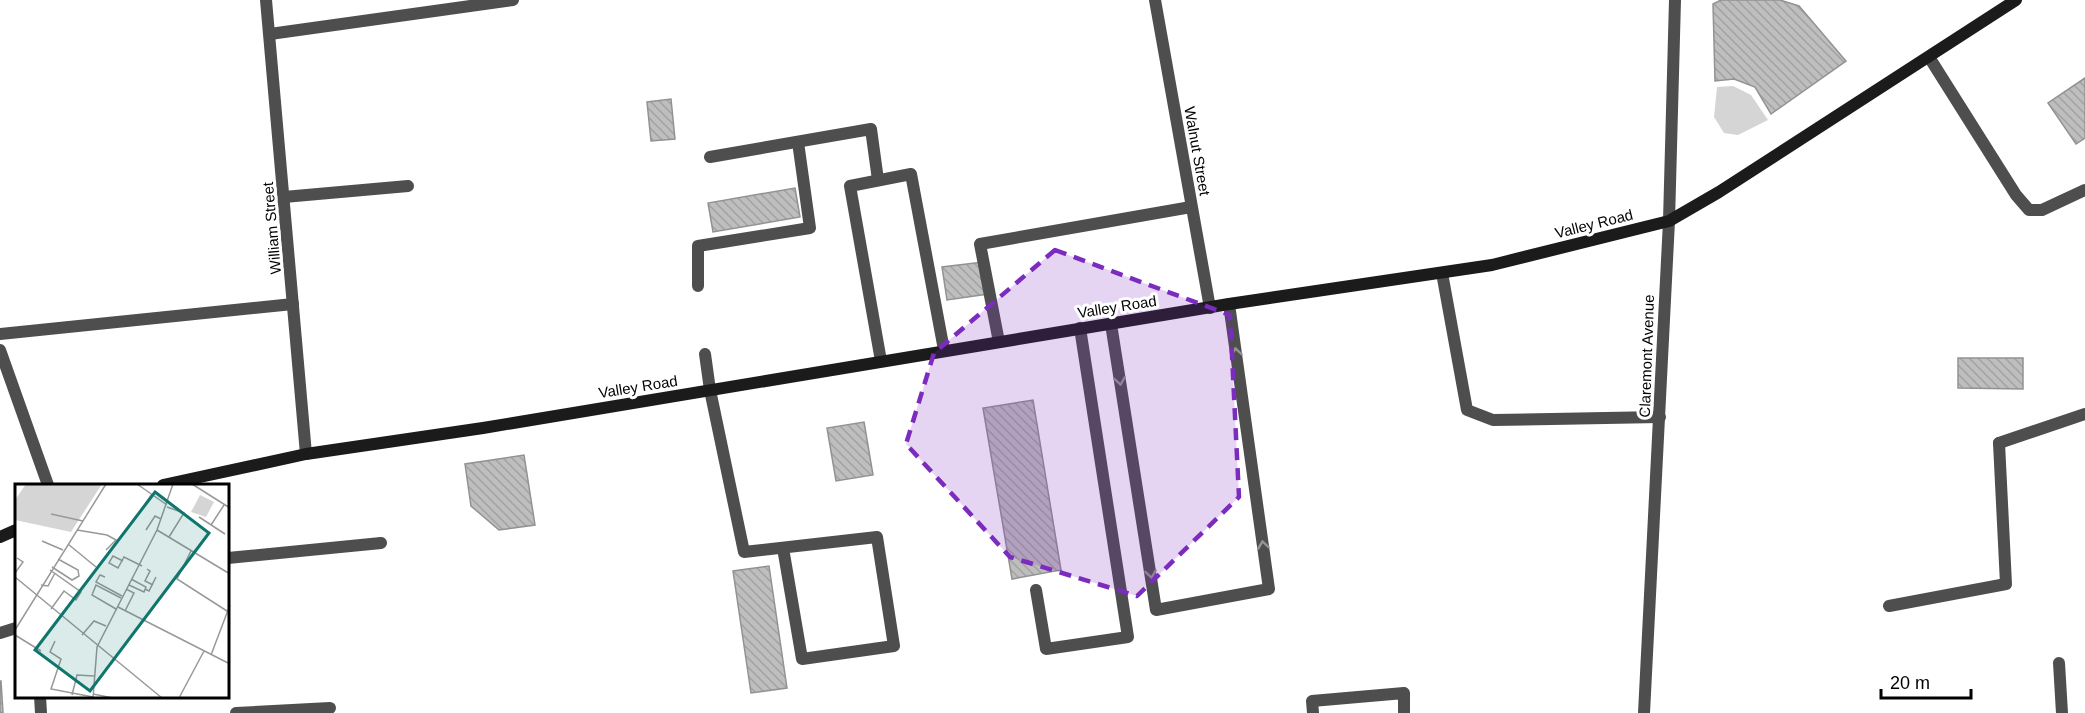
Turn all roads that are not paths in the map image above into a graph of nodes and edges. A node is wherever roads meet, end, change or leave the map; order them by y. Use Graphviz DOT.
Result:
graph roads {
  1 [pos="266,0"];
  2 [pos="513,0"];
  3 [pos="1155,0"];
  4 [pos="1675,0"];
  5 [pos="2016,0"];
  6 [pos="270,34"];
  7 [pos="1929,57"];
  8 [pos="798,142"];
  9 [pos="710,158"];
  10 [pos="878,180"];
  11 [pos="408,186"];
  12 [pos="2085,190"];
  13 [pos="284,197"];
  14 [pos="1191,207"];
  15 [pos="1669,221"];
  16 [pos="1442,273"];
  17 [pos="698,286"];
  18 [pos="293,304"];
  19 [pos="1229,304"];
  20 [pos="1210,308"];
  21 [pos="1111,324"];
  22 [pos="1080,328"];
  23 [pos="0,334"];
  24 [pos="999,342"];
  25 [pos="0,350"];
  26 [pos="944,350"];
  27 [pos="705,354"];
  28 [pos="881,361"];
  29 [pos="710,390"];
  30 [pos="2085,414"];
  31 [pos="1660,417"];
  32 [pos="306,454"];
  33 [pos="191,482"];
  34 [pos="48,484"];
  35 [pos="172,484"];
  36 [pos="15,530"];
  37 [pos="0,537"];
  38 [pos="381,543"];
  39 [pos="783,548"];
  40 [pos="230,558"];
  41 [pos="1036,590"];
  42 [pos="1889,606"];
  43 [pos="15,628"];
  44 [pos="0,633"];
  45 [pos="2059,663"];
  46 [pos="40,698"];
  47 [pos="330,708"];
  48 [pos="41,713"];
  49 [pos="236,713"];
  50 [pos="1313,713"];
  51 [pos="1404,713"];
  52 [pos="1644,713"];
  53 [pos="2062,713"];
  1 -- 6 [label="street, William Street"];
  2 -- 6 [label="street"];
  3 -- 14 [label="street, Walnut Street"];
  4 -- 15 [label="street, Claremont Avenue"];
  5 -- 7 [label="main road, Valley Road"];
  6 -- 13 [label="street, William Street"];
  7 -- 12 [label="street"];
  7 -- 15 [label="main road, Valley Road"];
  8 -- 9 [label="street"];
  8 -- 10 [label="street"];
  8 -- 17 [label="street"];
  10 -- 26 [label="street"];
  10 -- 28 [label="street"];
  11 -- 13 [label="street"];
  13 -- 18 [label="street, William Street"];
  14 -- 20 [label="street, Walnut Street"];
  14 -- 24 [label="street"];
  15 -- 16 [label="main road, Valley Road"];
  15 -- 31 [label="street, Claremont Avenue"];
  16 -- 19 [label="main road, Valley Road"];
  16 -- 31 [label="street"];
  18 -- 23 [label="street"];
  18 -- 32 [label="street, William Street"];
  19 -- 20 [label="main road, Valley Road"];
  21 -- 19 [label="street, one-way"];
  20 -- 21 [label="main road, Valley Road"];
  21 -- 22 [label="main road, Valley Road"];
  22 -- 24 [label="main road, Valley Road"];
  22 -- 41 [label="street"];
  24 -- 26 [label="main road, Valley Road"];
  25 -- 34 [label="street"];
  26 -- 28 [label="main road, Valley Road"];
  27 -- 29 [label="street"];
  28 -- 29 [label="main road, Valley Road"];
  29 -- 32 [label="main road, Valley Road"];
  29 -- 39 [label="street"];
  30 -- 42 [label="street"];
  31 -- 52 [label="street, Claremont Avenue"];
  32 -- 33 [label="main road, Valley Road"];
  33 -- 35 [label="main road, Valley Road"];
  36 -- 37 [label="main road"];
  38 -- 40 [label="street"];
  39 -- 39 [label="street"];
  43 -- 44 [label="street"];
  45 -- 53 [label="street"];
  46 -- 48 [label="street"];
  47 -- 49 [label="street"];
  50 -- 51 [label="street"];
}
